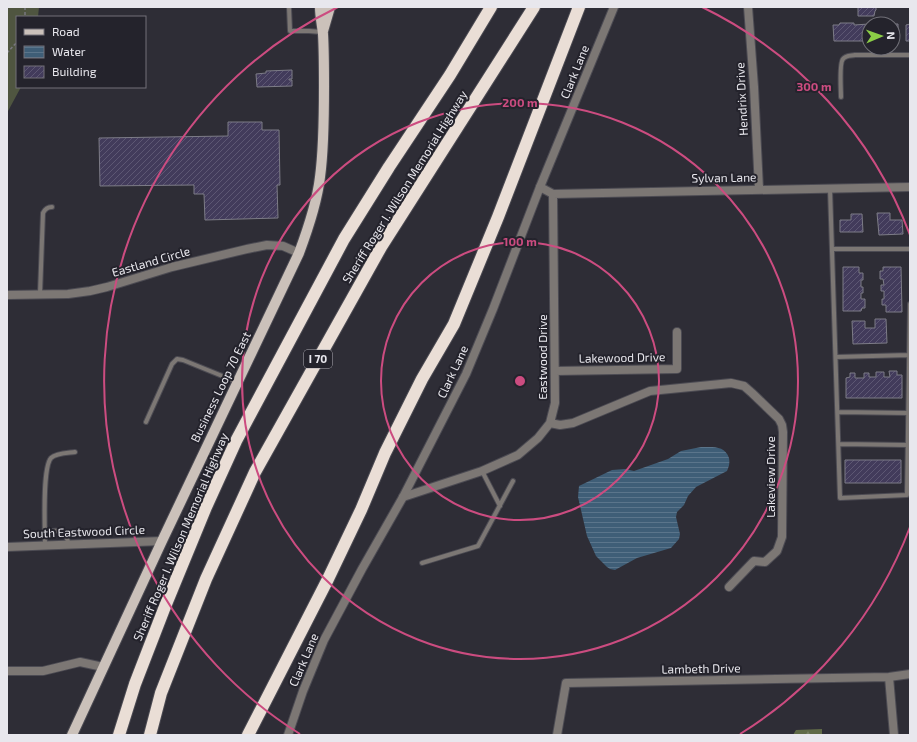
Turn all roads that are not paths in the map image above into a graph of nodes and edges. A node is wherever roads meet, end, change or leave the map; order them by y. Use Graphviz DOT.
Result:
graph roads {
  1 [pos="289,7"];
  2 [pos="320,7"];
  3 [pos="330,7"];
  4 [pos="491,7"];
  5 [pos="534,7"];
  6 [pos="579,7"];
  7 [pos="614,7"];
  8 [pos="748,7"];
  9 [pos="323,33"];
  10 [pos="910,55"];
  11 [pos="841,97"];
  12 [pos="540,187"];
  13 [pos="910,187"];
  14 [pos="830,188"];
  15 [pos="759,189"];
  16 [pos="553,194"];
  17 [pos="52,207"];
  18 [pos="832,249"];
  19 [pos="910,249"];
  20 [pos="299,253"];
  21 [pos="40,295"];
  22 [pos="7,296"];
  23 [pos="910,304"];
  24 [pos="677,332"];
  25 [pos="909,355"];
  26 [pos="836,357"];
  27 [pos="555,371"];
  28 [pos="237,382"];
  29 [pos="838,412"];
  30 [pos="908,412"];
  31 [pos="146,422"];
  32 [pos="550,424"];
  33 [pos="838,444"];
  34 [pos="908,445"];
  35 [pos="75,452"];
  36 [pos="482,471"];
  37 [pos="513,481"];
  38 [pos="403,497"];
  39 [pos="500,506"];
  40 [pos="45,533"];
  41 [pos="162,541"];
  42 [pos="69,545"];
  43 [pos="45,546"];
  44 [pos="7,547"];
  45 [pos="422,563"];
  46 [pos="729,587"];
  47 [pos="103,667"];
  48 [pos="7,671"];
  49 [pos="910,674"];
  50 [pos="889,677"];
  51 [pos="72,735"];
  52 [pos="119,735"];
  53 [pos="150,735"];
  54 [pos="248,735"];
  55 [pos="288,735"];
  56 [pos="557,735"];
  57 [pos="894,735"];
  1 -- 9 [label="lane"];
  2 -- 9 [label="main road, Business Loop 70 East"];
  3 -- 9 [label="main road, Business Loop 70 East"];
  4 -- 52 [label="highway, Sheriff Roger I. Wilson Memorial Highway / I 70"];
  5 -- 53 [label="highway, Sheriff Roger I. Wilson Memorial Highway / I 70"];
  6 -- 54 [label="highway"];
  7 -- 12 [label="street, Clark Lane"];
  8 -- 15 [label="street, Hendrix Drive"];
  9 -- 20 [label="main road, Business Loop 70 East"];
  10 -- 11 [label="lane"];
  12 -- 16 [label="street, Sylvan Lane"];
  12 -- 38 [label="street, Clark Lane"];
  13 -- 14 [label="street, Sylvan Lane"];
  14 -- 15 [label="street, Sylvan Lane"];
  14 -- 18 [label="lane"];
  15 -- 16 [label="street, Sylvan Lane"];
  16 -- 27 [label="street, Eastwood Drive"];
  17 -- 21 [label="lane"];
  18 -- 19 [label="lane"];
  18 -- 26 [label="lane"];
  20 -- 21 [label="street, Eastland Circle"];
  20 -- 28 [label="main road, Business Loop 70 East"];
  21 -- 22 [label="street, Eastland Circle"];
  23 -- 25 [label="lane"];
  24 -- 27 [label="street, Lakewood Drive"];
  25 -- 26 [label="lane"];
  25 -- 30 [label="lane"];
  26 -- 29 [label="lane"];
  27 -- 32 [label="street, Eastwood Drive"];
  28 -- 31 [label="lane"];
  28 -- 41 [label="main road, Business Loop 70 East"];
  29 -- 30 [label="lane"];
  29 -- 33 [label="lane"];
  30 -- 34 [label="lane"];
  32 -- 36 [label="street, Eastwood Drive"];
  32 -- 46 [label="street, Lakeview Drive"];
  33 -- 34 [label="lane"];
  33 -- 34 [label="lane"];
  35 -- 40 [label="lane"];
  36 -- 38 [label="street, Eastwood Drive"];
  36 -- 39 [label="lane"];
  37 -- 39 [label="lane"];
  38 -- 55 [label="street, Clark Lane"];
  39 -- 45 [label="lane"];
  40 -- 42 [label="lane"];
  40 -- 43 [label="lane"];
  41 -- 42 [label="street, South Eastwood Circle"];
  41 -- 47 [label="main road, Business Loop 70 East"];
  42 -- 43 [label="street, South Eastwood Circle"];
  43 -- 44 [label="street, South Eastwood Circle"];
  47 -- 48 [label="street"];
  47 -- 51 [label="main road, Business Loop 70 East"];
  49 -- 50 [label="street"];
  50 -- 56 [label="street, Lambeth Drive"];
  50 -- 57 [label="street"];
}
